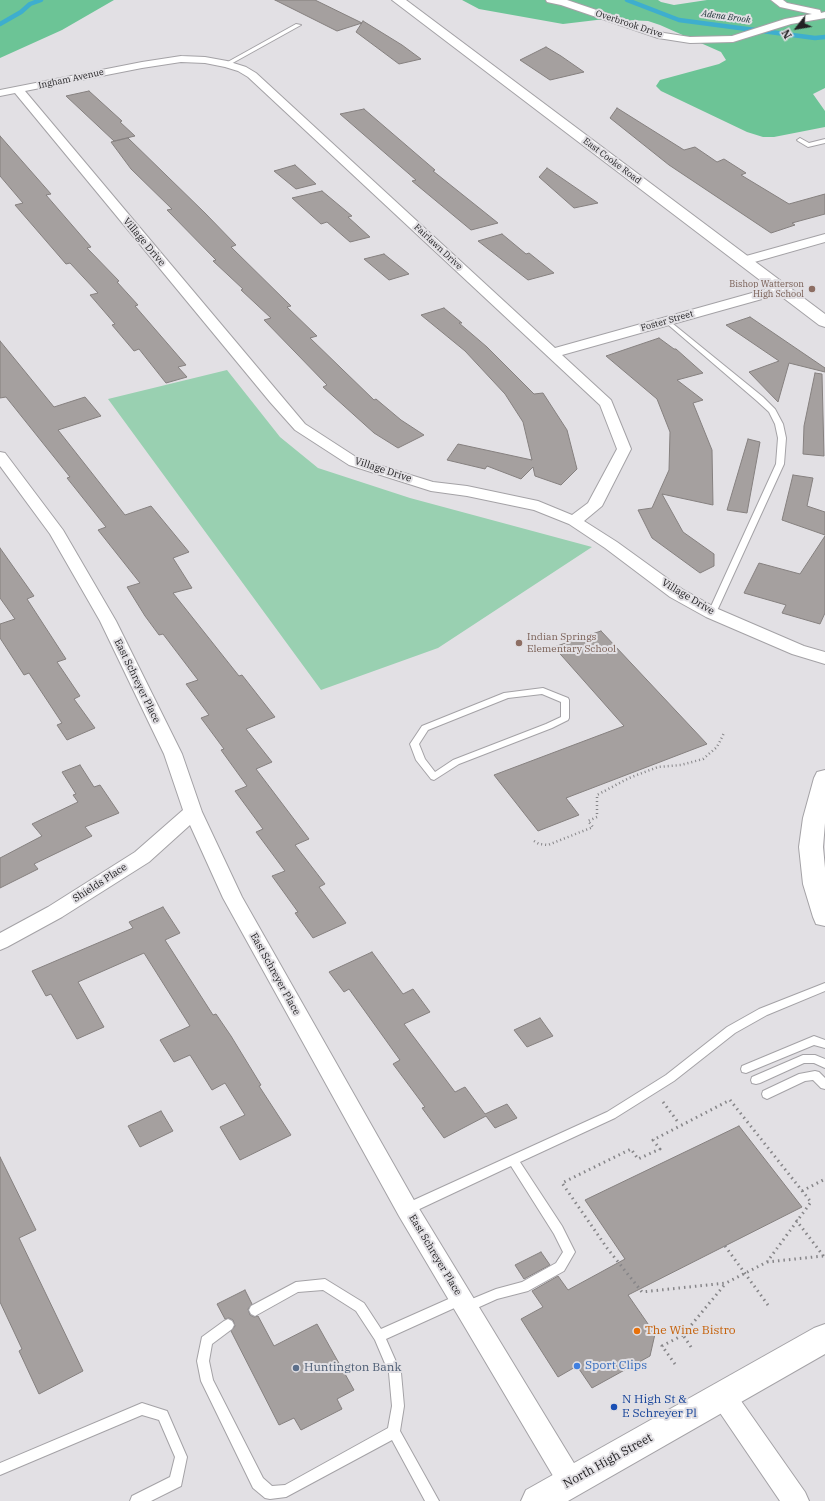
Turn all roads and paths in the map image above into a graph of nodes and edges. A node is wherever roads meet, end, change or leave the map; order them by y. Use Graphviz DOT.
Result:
graph roads {
  1 [pos="398,0"];
  2 [pos="551,0"];
  3 [pos="780,3"];
  4 [pos="825,14"];
  5 [pos="789,21"];
  6 [pos="298,25"];
  7 [pos="227,64"];
  8 [pos="142,65"];
  9 [pos="18,90"];
  10 [pos="0,93"];
  11 [pos="800,140"];
  12 [pos="825,141"];
  13 [pos="825,238"];
  14 [pos="744,261"];
  15 [pos="782,289"];
  16 [pos="667,321"];
  17 [pos="825,322"];
  18 [pos="553,353"];
  19 [pos="0,456"];
  20 [pos="574,521"];
  21 [pos="712,613"];
  22 [pos="825,658"];
  23 [pos="724,733"];
  24 [pos="434,776"];
  25 [pos="825,778"];
  26 [pos="193,812"];
  27 [pos="534,841"];
  28 [pos="825,917"];
  29 [pos="0,942"];
  30 [pos="825,987"];
  31 [pos="825,1044"];
  32 [pos="825,1064"];
  33 [pos="746,1069"];
  34 [pos="756,1080"];
  35 [pos="825,1084"];
  36 [pos="653,1088"];
  37 [pos="768,1094"];
  38 [pos="678,1122"];
  39 [pos="513,1160"];
  40 [pos="825,1179"];
  41 [pos="802,1191"];
  42 [pos="407,1209"];
  43 [pos="796,1220"];
  44 [pos="725,1246"];
  45 [pos="824,1257"];
  46 [pos="767,1262"];
  47 [pos="745,1273"];
  48 [pos="726,1284"];
  49 [pos="464,1303"];
  50 [pos="768,1305"];
  51 [pos="255,1310"];
  52 [pos="228,1325"];
  53 [pos="684,1335"];
  54 [pos="379,1336"];
  55 [pos="825,1338"];
  56 [pos="691,1347"];
  57 [pos="675,1364"];
  58 [pos="723,1396"];
  59 [pos="394,1432"];
  60 [pos="0,1469"];
  61 [pos="572,1482"];
  62 [pos="137,1501"];
  63 [pos="432,1501"];
  64 [pos="537,1501"];
  65 [pos="796,1501"];
  1 -- 14 [label="main road, East Cooke Road"];
  2 -- 5 [label="street, Overbrook Drive"];
  3 -- 4 [label="street"];
  3 -- 5 [label="street"];
  4 -- 5 [label="street, Overbrook Drive"];
  6 -- 7 [label="lane"];
  7 -- 8 [label="street, Fairlawn Drive"];
  7 -- 18 [label="street, Fairlawn Drive"];
  8 -- 9 [label="street, Ingham Avenue"];
  9 -- 10 [label="street, Ingham Avenue"];
  9 -- 20 [label="street, Village Drive"];
  11 -- 12 [label="lane"];
  13 -- 14 [label="street"];
  14 -- 15 [label="main road, East Cooke Road"];
  15 -- 16 [label="street, Foster Street"];
  15 -- 17 [label="main road, East Cooke Road"];
  16 -- 18 [label="street, Foster Street"];
  16 -- 21 [label="lane"];
  18 -- 20 [label="street, Fairlawn Drive"];
  19 -- 26 [label="street, East Schreyer Place"];
  20 -- 21 [label="street, Village Drive"];
  21 -- 22 [label="street, Village Drive"];
  23 -- 27 [label="path"];
  24 -- 24 [label="lane"];
  25 -- 28 [label="main road"];
  26 -- 29 [label="street, Shields Place"];
  26 -- 42 [label="street, East Schreyer Place"];
  30 -- 36 [label="lane"];
  31 -- 33 [label="lane"];
  32 -- 34 [label="lane"];
  35 -- 37 [label="lane"];
  36 -- 38 [label="path"];
  36 -- 39 [label="lane"];
  39 -- 42 [label="lane"];
  39 -- 49 [label="lane"];
  40 -- 41 [label="path"];
  41 -- 43 [label="path"];
  41 -- 48 [label="path"];
  42 -- 49 [label="street, East Schreyer Place"];
  43 -- 45 [label="path"];
  43 -- 46 [label="path"];
  44 -- 47 [label="path"];
  45 -- 46 [label="path"];
  46 -- 47 [label="path"];
  47 -- 48 [label="path"];
  47 -- 50 [label="path"];
  48 -- 53 [label="path"];
  49 -- 54 [label="lane"];
  49 -- 61 [label="street, East Schreyer Place"];
  51 -- 54 [label="lane"];
  52 -- 59 [label="lane"];
  53 -- 56 [label="path"];
  53 -- 57 [label="path"];
  54 -- 59 [label="lane"];
  55 -- 58 [label="main road, North High Street"];
  58 -- 61 [label="main road, North High Street"];
  58 -- 65 [label="street"];
  59 -- 63 [label="lane"];
  60 -- 62 [label="lane"];
  61 -- 64 [label="main road, North High Street"];
}
